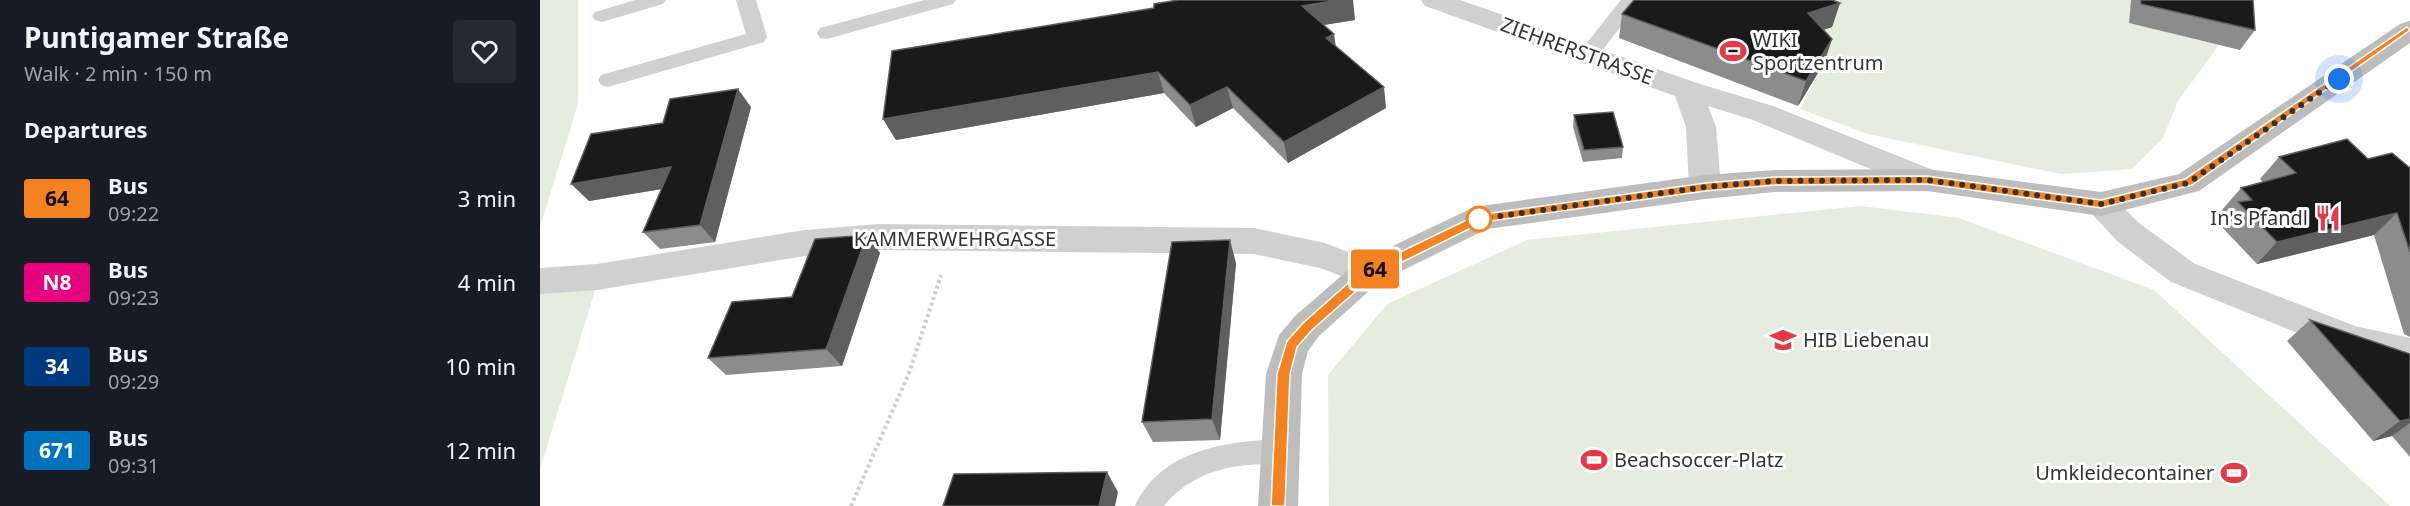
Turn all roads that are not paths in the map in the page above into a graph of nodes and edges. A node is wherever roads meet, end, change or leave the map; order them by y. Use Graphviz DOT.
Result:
graph roads {
  1 [pos="656,0"];
  2 [pos="746,0"];
  3 [pos="946,0"];
  4 [pos="1434,0"];
  5 [pos="1631,0"];
  6 [pos="602,16"];
  7 [pos="2410,30"];
  8 [pos="827,33"];
  9 [pos="1588,55"];
  10 [pos="608,80"];
  11 [pos="1687,90"];
  12 [pos="1927,180"];
  13 [pos="1705,187"];
  14 [pos="2101,204"];
  15 [pos="1367,273"];
  16 [pos="540,281"];
  17 [pos="2410,353"];
  18 [pos="1281,451"];
  19 [pos="1149,506"];
  20 [pos="1278,506"];
  1 -- 6 [label="lane"];
  2 -- 10 [label="lane"];
  3 -- 8 [label="lane"];
  4 -- 9 [label="street, ZIEHRERSTRASSE"];
  5 -- 9 [label="lane"];
  7 -- 14 [label="main road"];
  9 -- 11 [label="street, ZIEHRERSTRASSE"];
  11 -- 12 [label="street, ZIEHRERSTRASSE"];
  11 -- 13 [label="street"];
  12 -- 13 [label="main road"];
  12 -- 14 [label="main road"];
  13 -- 15 [label="main road"];
  14 -- 17 [label="street"];
  15 -- 16 [label="street, KAMMERWEHRGASSE"];
  15 -- 18 [label="main road"];
  18 -- 19 [label="lane"];
  18 -- 20 [label="main road"];
}
